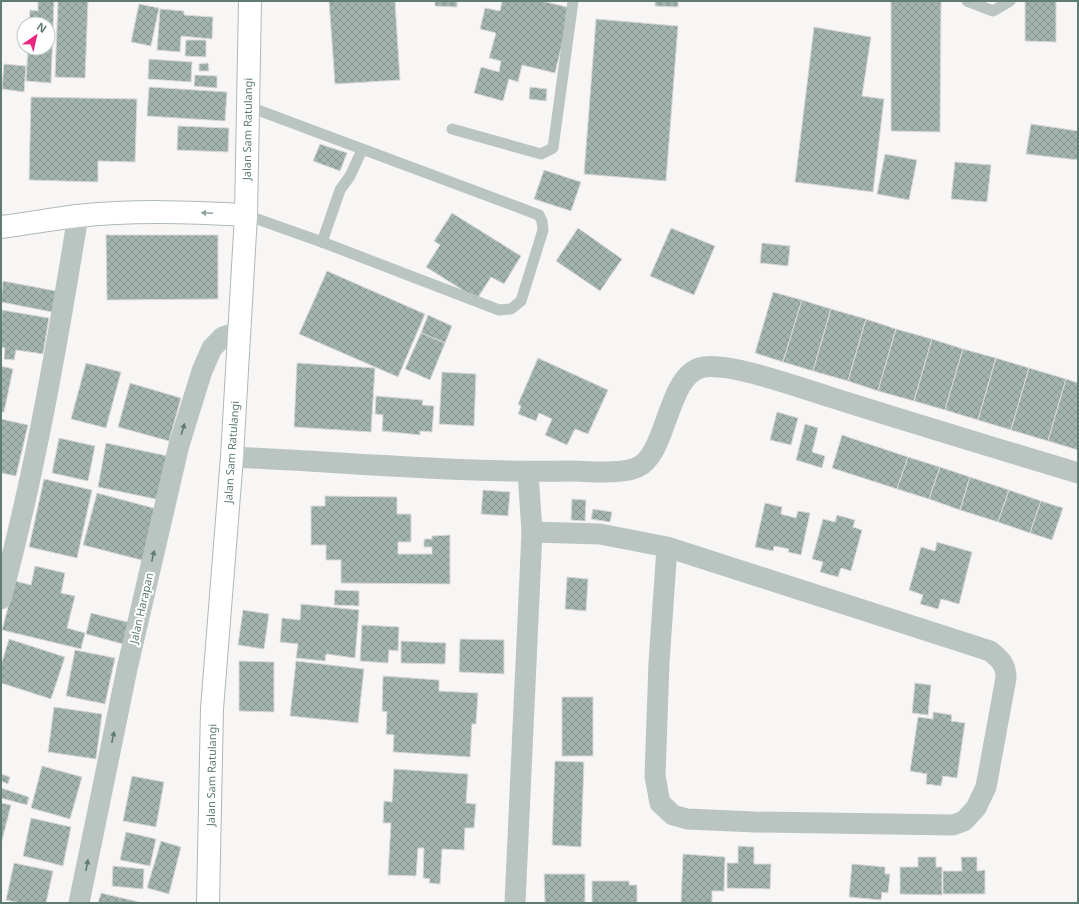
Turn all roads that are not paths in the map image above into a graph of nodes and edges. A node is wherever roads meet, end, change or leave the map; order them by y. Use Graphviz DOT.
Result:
graph roads {
  1 [pos="250,1"];
  2 [pos="573,1"];
  3 [pos="967,1"];
  4 [pos="1010,1"];
  5 [pos="247,106"];
  6 [pos="452,129"];
  7 [pos="362,150"];
  8 [pos="246,215"];
  9 [pos="78,216"];
  10 [pos="1,227"];
  11 [pos="322,242"];
  12 [pos="238,332"];
  13 [pos="232,456"];
  14 [pos="528,472"];
  15 [pos="1078,473"];
  16 [pos="532,532"];
  17 [pos="667,547"];
  18 [pos="1,599"];
  19 [pos="79,903"];
  20 [pos="208,903"];
  21 [pos="515,903"];
  1 -- 5 [label="main road, Jalan Sam Ratulangi"];
  2 -- 6 [label="lane"];
  3 -- 4 [label="lane"];
  5 -- 7 [label="lane"];
  5 -- 8 [label="main road, Jalan Sam Ratulangi"];
  7 -- 11 [label="lane"];
  7 -- 11 [label="lane"];
  8 -- 9 [label="main road, one-way"];
  8 -- 11 [label="lane"];
  8 -- 12 [label="main road, Jalan Sam Ratulangi"];
  9 -- 10 [label="main road"];
  9 -- 18 [label="street"];
  12 -- 13 [label="main road, Jalan Sam Ratulangi"];
  19 -- 12 [label="street, Jalan Harapan, one-way"];
  13 -- 14 [label="street"];
  13 -- 20 [label="main road, Jalan Sam Ratulangi"];
  14 -- 15 [label="street"];
  14 -- 16 [label="street"];
  16 -- 17 [label="street"];
  16 -- 21 [label="street"];
  17 -- 17 [label="street"];
}
